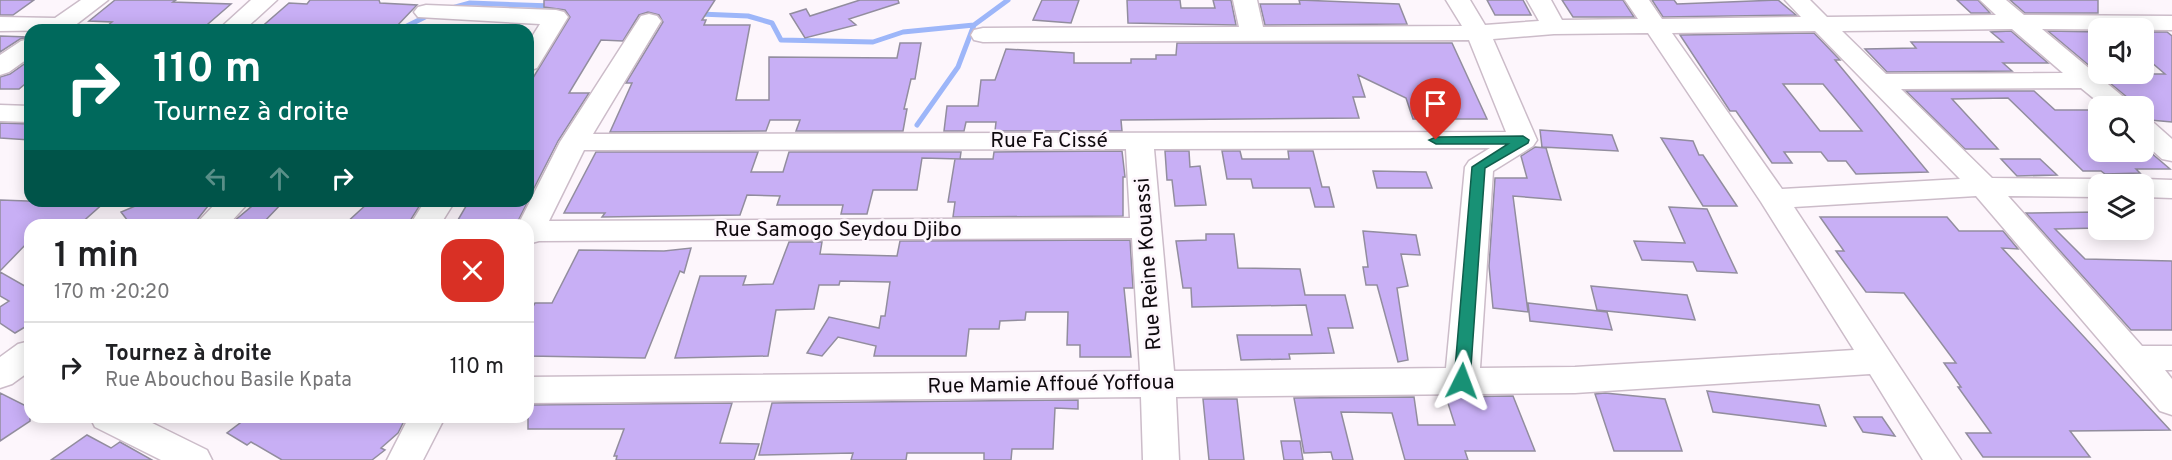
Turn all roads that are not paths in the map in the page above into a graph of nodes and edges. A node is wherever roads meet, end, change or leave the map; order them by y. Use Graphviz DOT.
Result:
graph roads {
  1 [pos="96,0"];
  2 [pos="265,0"];
  3 [pos="1245,0"];
  4 [pos="1458,0"];
  5 [pos="1539,0"];
  6 [pos="1637,0"];
  7 [pos="1797,0"];
  8 [pos="1992,0"];
  9 [pos="2158,0"];
  10 [pos="431,6"];
  11 [pos="2172,10"];
  12 [pos="649,21"];
  13 [pos="2018,22"];
  14 [pos="2172,23"];
  15 [pos="0,24"];
  16 [pos="62,24"];
  17 [pos="237,24"];
  18 [pos="414,24"];
  19 [pos="24,26"];
  20 [pos="1656,26"];
  21 [pos="1821,26"];
  22 [pos="1554,27"];
  23 [pos="1478,33"];
  24 [pos="1253,34"];
  25 [pos="983,36"];
  26 [pos="24,50"];
  27 [pos="534,53"];
  28 [pos="0,67"];
  29 [pos="2087,80"];
  30 [pos="1878,82"];
  31 [pos="2106,96"];
  32 [pos="0,113"];
  33 [pos="24,114"];
  34 [pos="2154,138"];
  35 [pos="1139,140"];
  36 [pos="1523,140"];
  37 [pos="574,142"];
  38 [pos="2172,153"];
  39 [pos="1984,187"];
  40 [pos="2088,188"];
  41 [pos="2154,188"];
  42 [pos="2172,189"];
  43 [pos="1774,199"];
  44 [pos="230,207"];
  45 [pos="216,219"];
  46 [pos="534,222"];
  47 [pos="1147,228"];
  48 [pos="534,232"];
  49 [pos="2132,358"];
  50 [pos="2172,358"];
  51 [pos="1879,361"];
  52 [pos="1462,381"];
  53 [pos="1158,384"];
  54 [pos="534,390"];
  55 [pos="2172,402"];
  56 [pos="120,423"];
  57 [pos="424,423"];
  58 [pos="194,460"];
  59 [pos="405,460"];
  60 [pos="1161,460"];
  61 [pos="1943,460"];
  1 -- 16 [label="street"];
  2 -- 17 [label="street"];
  3 -- 24 [label="street"];
  4 -- 23 [label="street"];
  5 -- 22 [label="street"];
  6 -- 20 [label="street"];
  7 -- 21 [label="street"];
  8 -- 13 [label="street"];
  9 -- 11 [label="street"];
  10 -- 18 [label="street"];
  10 -- 27 [label="street"];
  12 -- 37 [label="street"];
  13 -- 14 [label="street"];
  13 -- 21 [label="street"];
  13 -- 29 [label="street"];
  15 -- 19 [label="street"];
  20 -- 21 [label="street"];
  20 -- 22 [label="street"];
  20 -- 43 [label="street"];
  21 -- 30 [label="street"];
  22 -- 23 [label="street"];
  23 -- 24 [label="street"];
  23 -- 36 [label="street"];
  24 -- 25 [label="street"];
  26 -- 28 [label="street"];
  29 -- 30 [label="street"];
  29 -- 31 [label="street"];
  30 -- 39 [label="street"];
  32 -- 33 [label="street"];
  34 -- 38 [label="street"];
  35 -- 36 [label="street, Rue Fa Cissé"];
  35 -- 37 [label="street, Rue Fa Cissé"];
  35 -- 47 [label="street, Rue Reine Kouassi"];
  36 -- 52 [label="street"];
  37 -- 46 [label="street"];
  39 -- 40 [label="street"];
  39 -- 43 [label="street"];
  39 -- 49 [label="street"];
  41 -- 42 [label="street"];
  43 -- 51 [label="street"];
  44 -- 45 [label="street"];
  47 -- 48 [label="street, Rue Samogo Seydou Djibo"];
  47 -- 53 [label="street, Rue Reine Kouassi"];
  49 -- 50 [label="street"];
  49 -- 55 [label="street"];
  51 -- 52 [label="street, Rue Mamie Affoué Yoffoua"];
  51 -- 61 [label="street"];
  52 -- 53 [label="street, Rue Mamie Affoué Yoffoua"];
  53 -- 54 [label="street, Rue Mamie Affoué Yoffoua"];
  53 -- 60 [label="street, Rue Reine Kouassi"];
  56 -- 58 [label="street"];
  57 -- 59 [label="street"];
}
